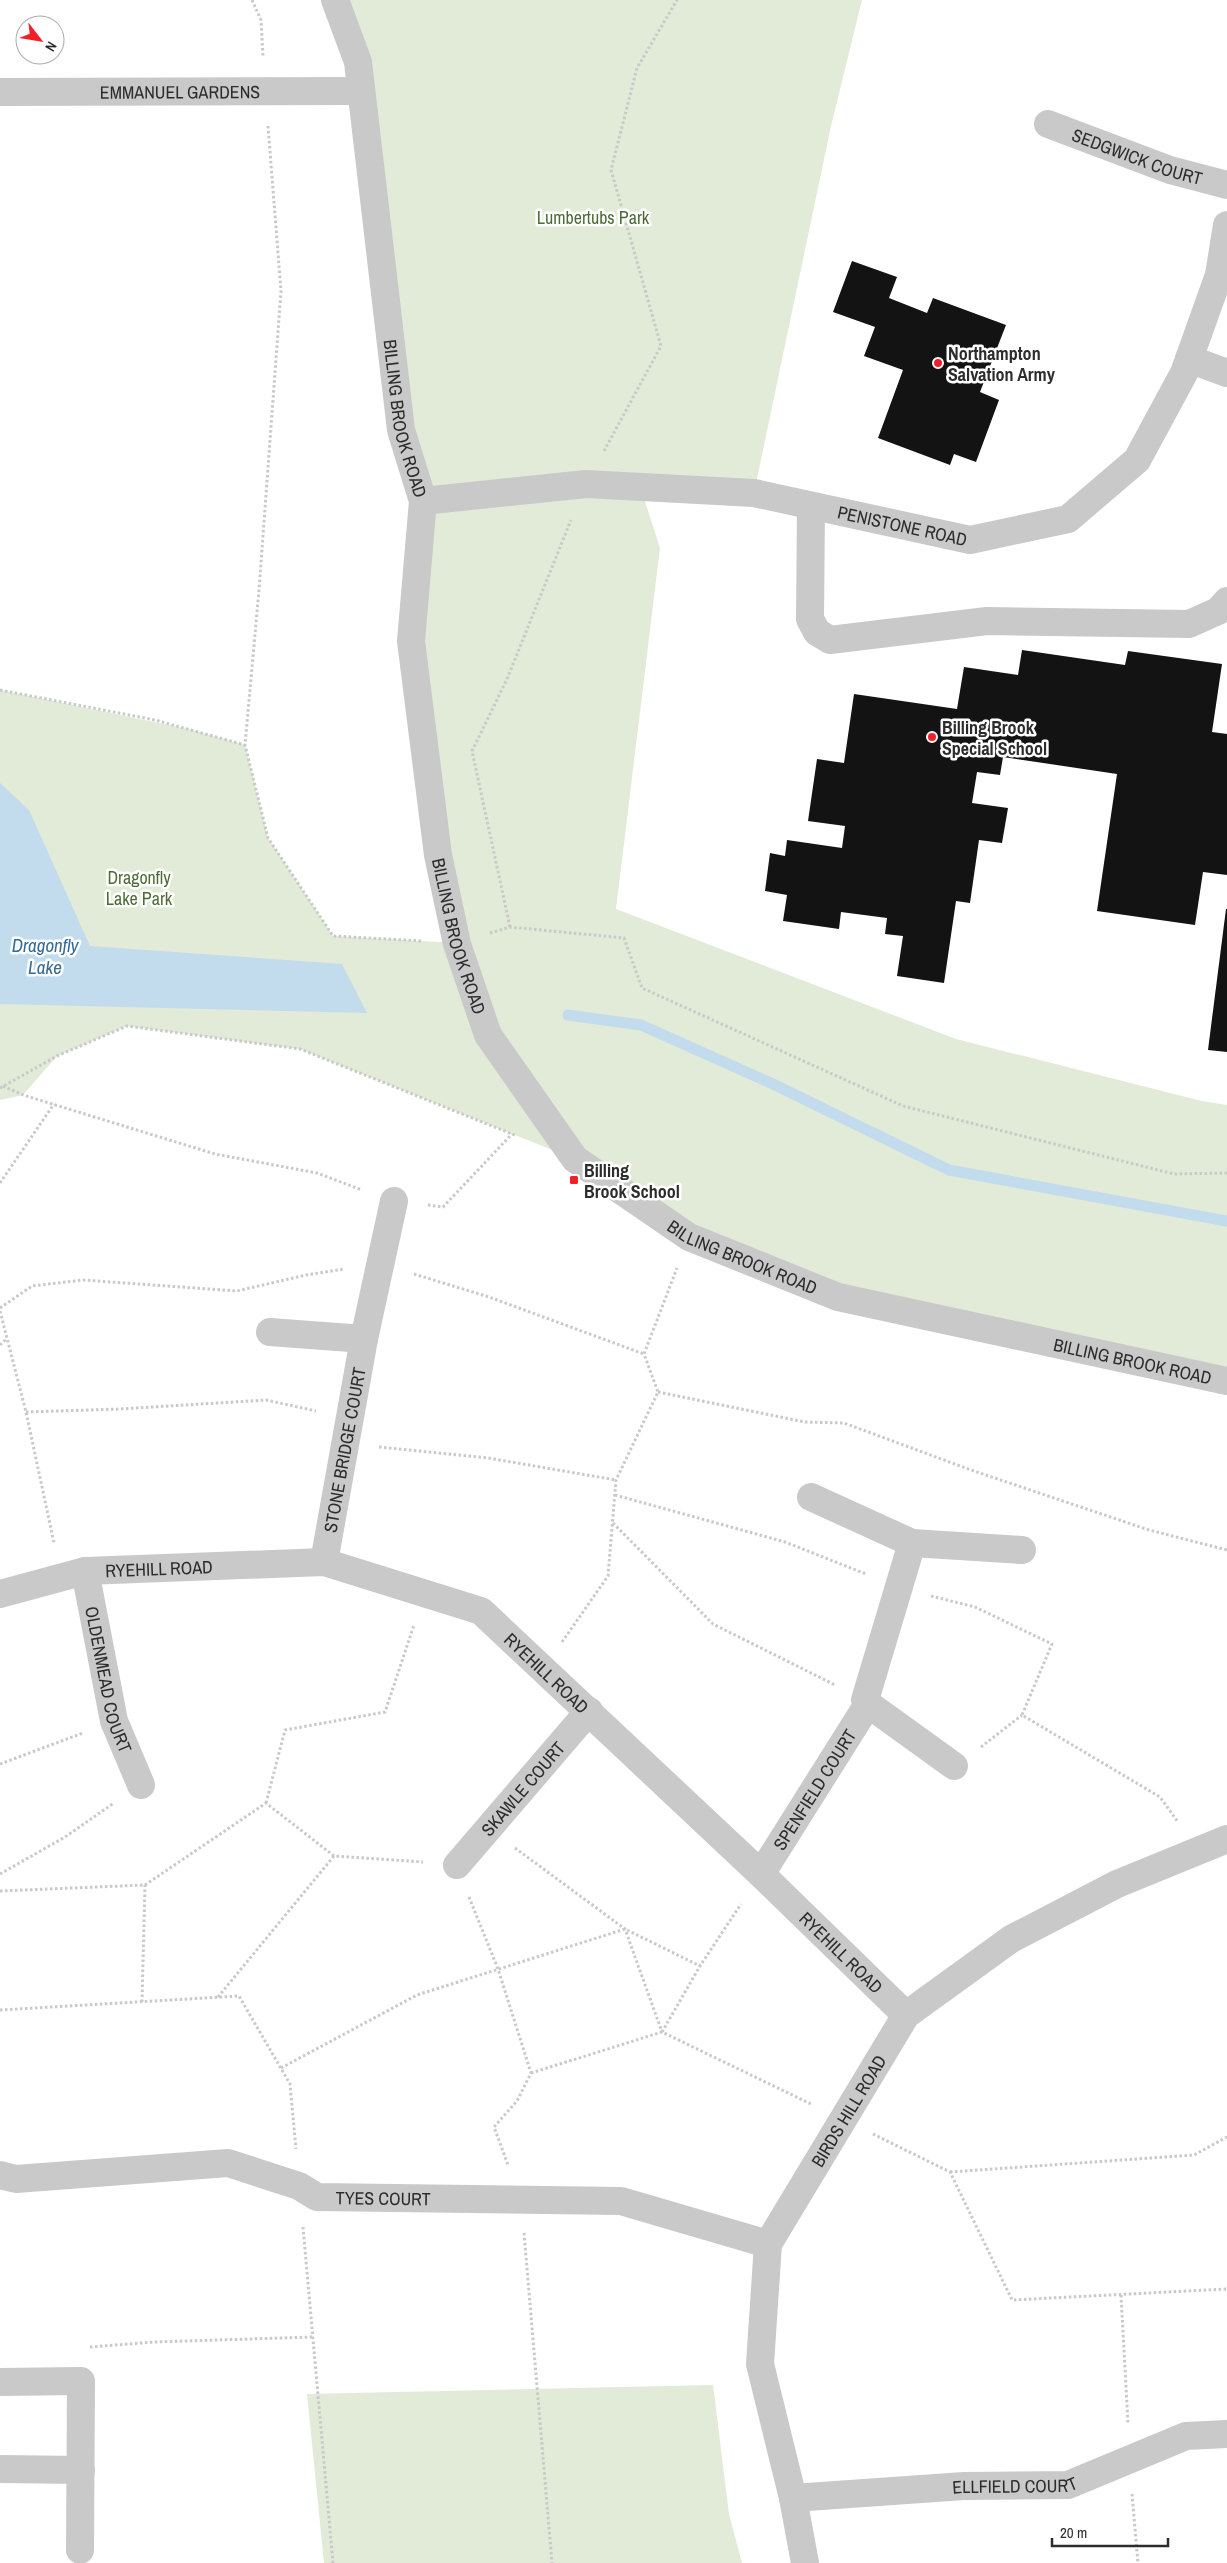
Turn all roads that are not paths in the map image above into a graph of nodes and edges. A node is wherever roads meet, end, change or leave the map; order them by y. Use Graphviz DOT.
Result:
graph roads {
  1 [pos="335,0"];
  2 [pos="361,91"];
  3 [pos="0,92"];
  4 [pos="1048,124"];
  5 [pos="1227,185"];
  6 [pos="1227,225"];
  7 [pos="1189,359"];
  8 [pos="1227,373"];
  9 [pos="423,501"];
  10 [pos="811,506"];
  11 [pos="1227,601"];
  12 [pos="394,1201"];
  13 [pos="270,1332"];
  14 [pos="364,1339"];
  15 [pos="1227,1380"];
  16 [pos="811,1497"];
  17 [pos="912,1543"];
  18 [pos="1022,1550"];
  19 [pos="324,1562"];
  20 [pos="73,1573"];
  21 [pos="0,1594"];
  22 [pos="866,1702"];
  23 [pos="589,1711"];
  24 [pos="954,1766"];
  25 [pos="141,1785"];
  26 [pos="1227,1839"];
  27 [pos="457,1865"];
  28 [pos="761,1874"];
  29 [pos="906,2015"];
  30 [pos="0,2175"];
  31 [pos="768,2244"];
  32 [pos="0,2382"];
  33 [pos="1227,2434"];
  34 [pos="0,2469"];
  35 [pos="81,2470"];
  36 [pos="793,2498"];
  37 [pos="80,2550"];
  38 [pos="805,2563"];
  1 -- 2 [label="street, BILLING BROOK ROAD"];
  2 -- 3 [label="street, EMMANUEL GARDENS"];
  2 -- 9 [label="street, BILLING BROOK ROAD"];
  4 -- 5 [label="street, SEDGWICK COURT"];
  6 -- 7 [label="street, PENISTONE ROAD"];
  7 -- 8 [label="street"];
  7 -- 10 [label="street, PENISTONE ROAD"];
  9 -- 10 [label="street, PENISTONE ROAD"];
  9 -- 15 [label="street, BILLING BROOK ROAD"];
  10 -- 11 [label="street"];
  12 -- 14 [label="street, STONE BRIDGE COURT"];
  13 -- 14 [label="street"];
  14 -- 19 [label="street, STONE BRIDGE COURT"];
  16 -- 17 [label="street"];
  17 -- 18 [label="street"];
  17 -- 22 [label="street, SPENFIELD COURT"];
  19 -- 20 [label="street, RYEHILL ROAD"];
  19 -- 23 [label="street, RYEHILL ROAD"];
  20 -- 21 [label="street, RYEHILL ROAD"];
  20 -- 25 [label="street, OLDENMEAD COURT"];
  22 -- 24 [label="street"];
  22 -- 28 [label="street, SPENFIELD COURT"];
  23 -- 27 [label="street, SKAWLE COURT"];
  23 -- 28 [label="street, RYEHILL ROAD"];
  26 -- 29 [label="street, BIRDS HILL ROAD"];
  28 -- 29 [label="street, RYEHILL ROAD"];
  29 -- 31 [label="street, BIRDS HILL ROAD"];
  30 -- 31 [label="street, TYES COURT"];
  31 -- 36 [label="street, BIRDS HILL ROAD"];
  32 -- 35 [label="street"];
  33 -- 36 [label="street, ELLFIELD COURT"];
  34 -- 35 [label="street"];
  35 -- 37 [label="street"];
  36 -- 38 [label="street, BIRDS HILL ROAD"];
}
